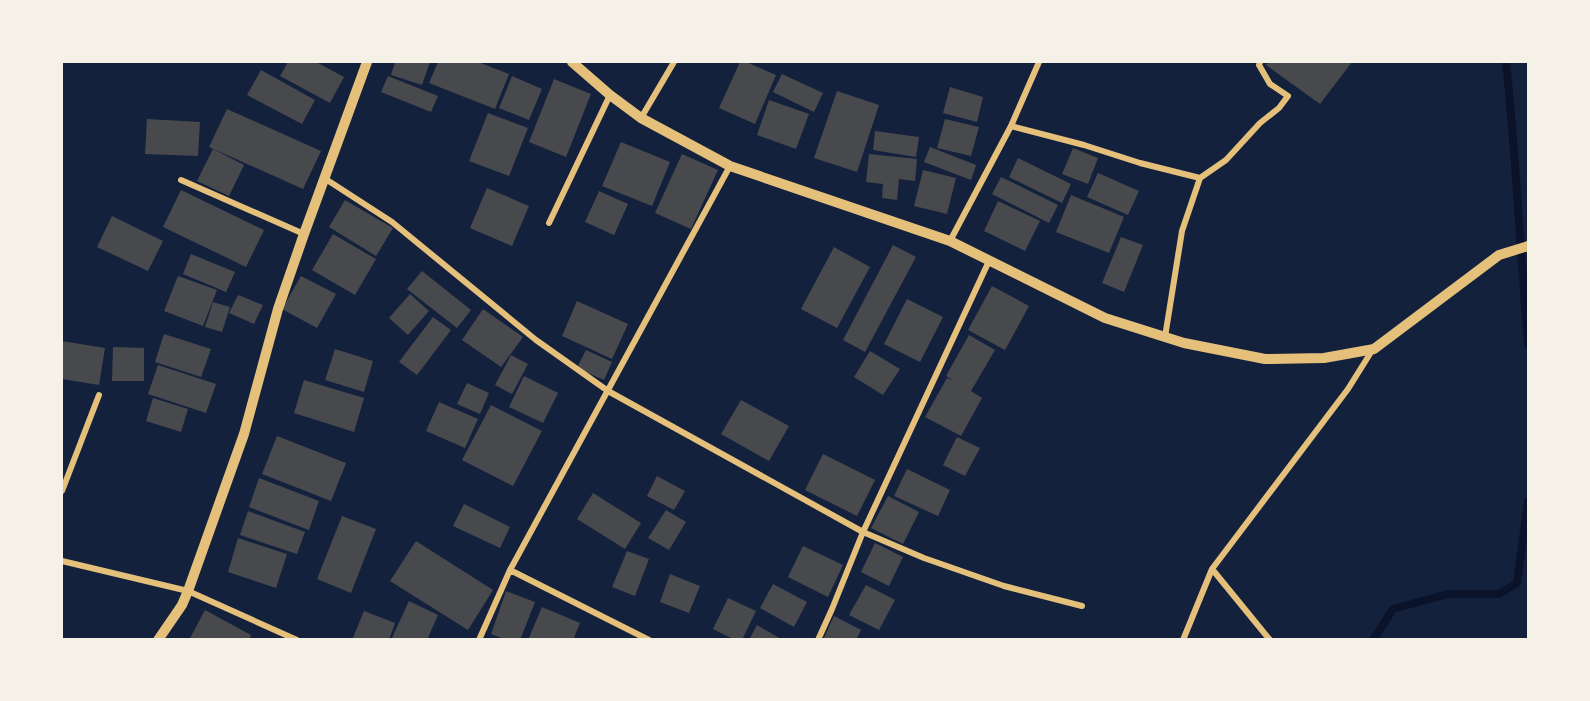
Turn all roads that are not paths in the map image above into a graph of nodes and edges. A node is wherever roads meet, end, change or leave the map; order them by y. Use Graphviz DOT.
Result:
graph roads {
  1 [pos="367,62"];
  2 [pos="572,62"];
  3 [pos="674,62"];
  4 [pos="1039,62"];
  5 [pos="1260,62"];
  6 [pos="610,95"];
  7 [pos="640,118"];
  8 [pos="1011,126"];
  9 [pos="730,166"];
  10 [pos="324,178"];
  11 [pos="1200,178"];
  12 [pos="181,180"];
  13 [pos="549,223"];
  14 [pos="304,234"];
  15 [pos="950,242"];
  16 [pos="1528,246"];
  17 [pos="989,261"];
  18 [pos="1165,337"];
  19 [pos="1374,349"];
  20 [pos="608,391"];
  21 [pos="99,395"];
  22 [pos="62,491"];
  23 [pos="863,532"];
  24 [pos="62,561"];
  25 [pos="1212,569"];
  26 [pos="510,570"];
  27 [pos="188,591"];
  28 [pos="1082,606"];
  29 [pos="158,639"];
  30 [pos="297,639"];
  31 [pos="479,639"];
  32 [pos="649,639"];
  33 [pos="818,639"];
  34 [pos="1183,639"];
  35 [pos="1270,639"];
  1 -- 10 [label="street"];
  2 -- 6 [label="street"];
  3 -- 7 [label="street"];
  4 -- 8 [label="street"];
  5 -- 11 [label="street"];
  6 -- 7 [label="street"];
  6 -- 13 [label="street"];
  7 -- 9 [label="street"];
  8 -- 11 [label="street"];
  8 -- 15 [label="street"];
  9 -- 15 [label="street"];
  9 -- 20 [label="street"];
  10 -- 14 [label="street"];
  10 -- 20 [label="street"];
  11 -- 18 [label="street"];
  12 -- 14 [label="street"];
  14 -- 27 [label="street"];
  15 -- 17 [label="street"];
  16 -- 19 [label="street"];
  17 -- 18 [label="street"];
  17 -- 23 [label="street"];
  18 -- 19 [label="street"];
  19 -- 25 [label="street"];
  20 -- 23 [label="street"];
  20 -- 26 [label="street"];
  21 -- 22 [label="street"];
  23 -- 28 [label="street"];
  23 -- 33 [label="street"];
  24 -- 27 [label="street"];
  25 -- 34 [label="street"];
  25 -- 35 [label="street"];
  26 -- 31 [label="street"];
  26 -- 32 [label="street"];
  27 -- 29 [label="street"];
  27 -- 30 [label="street"];
}
